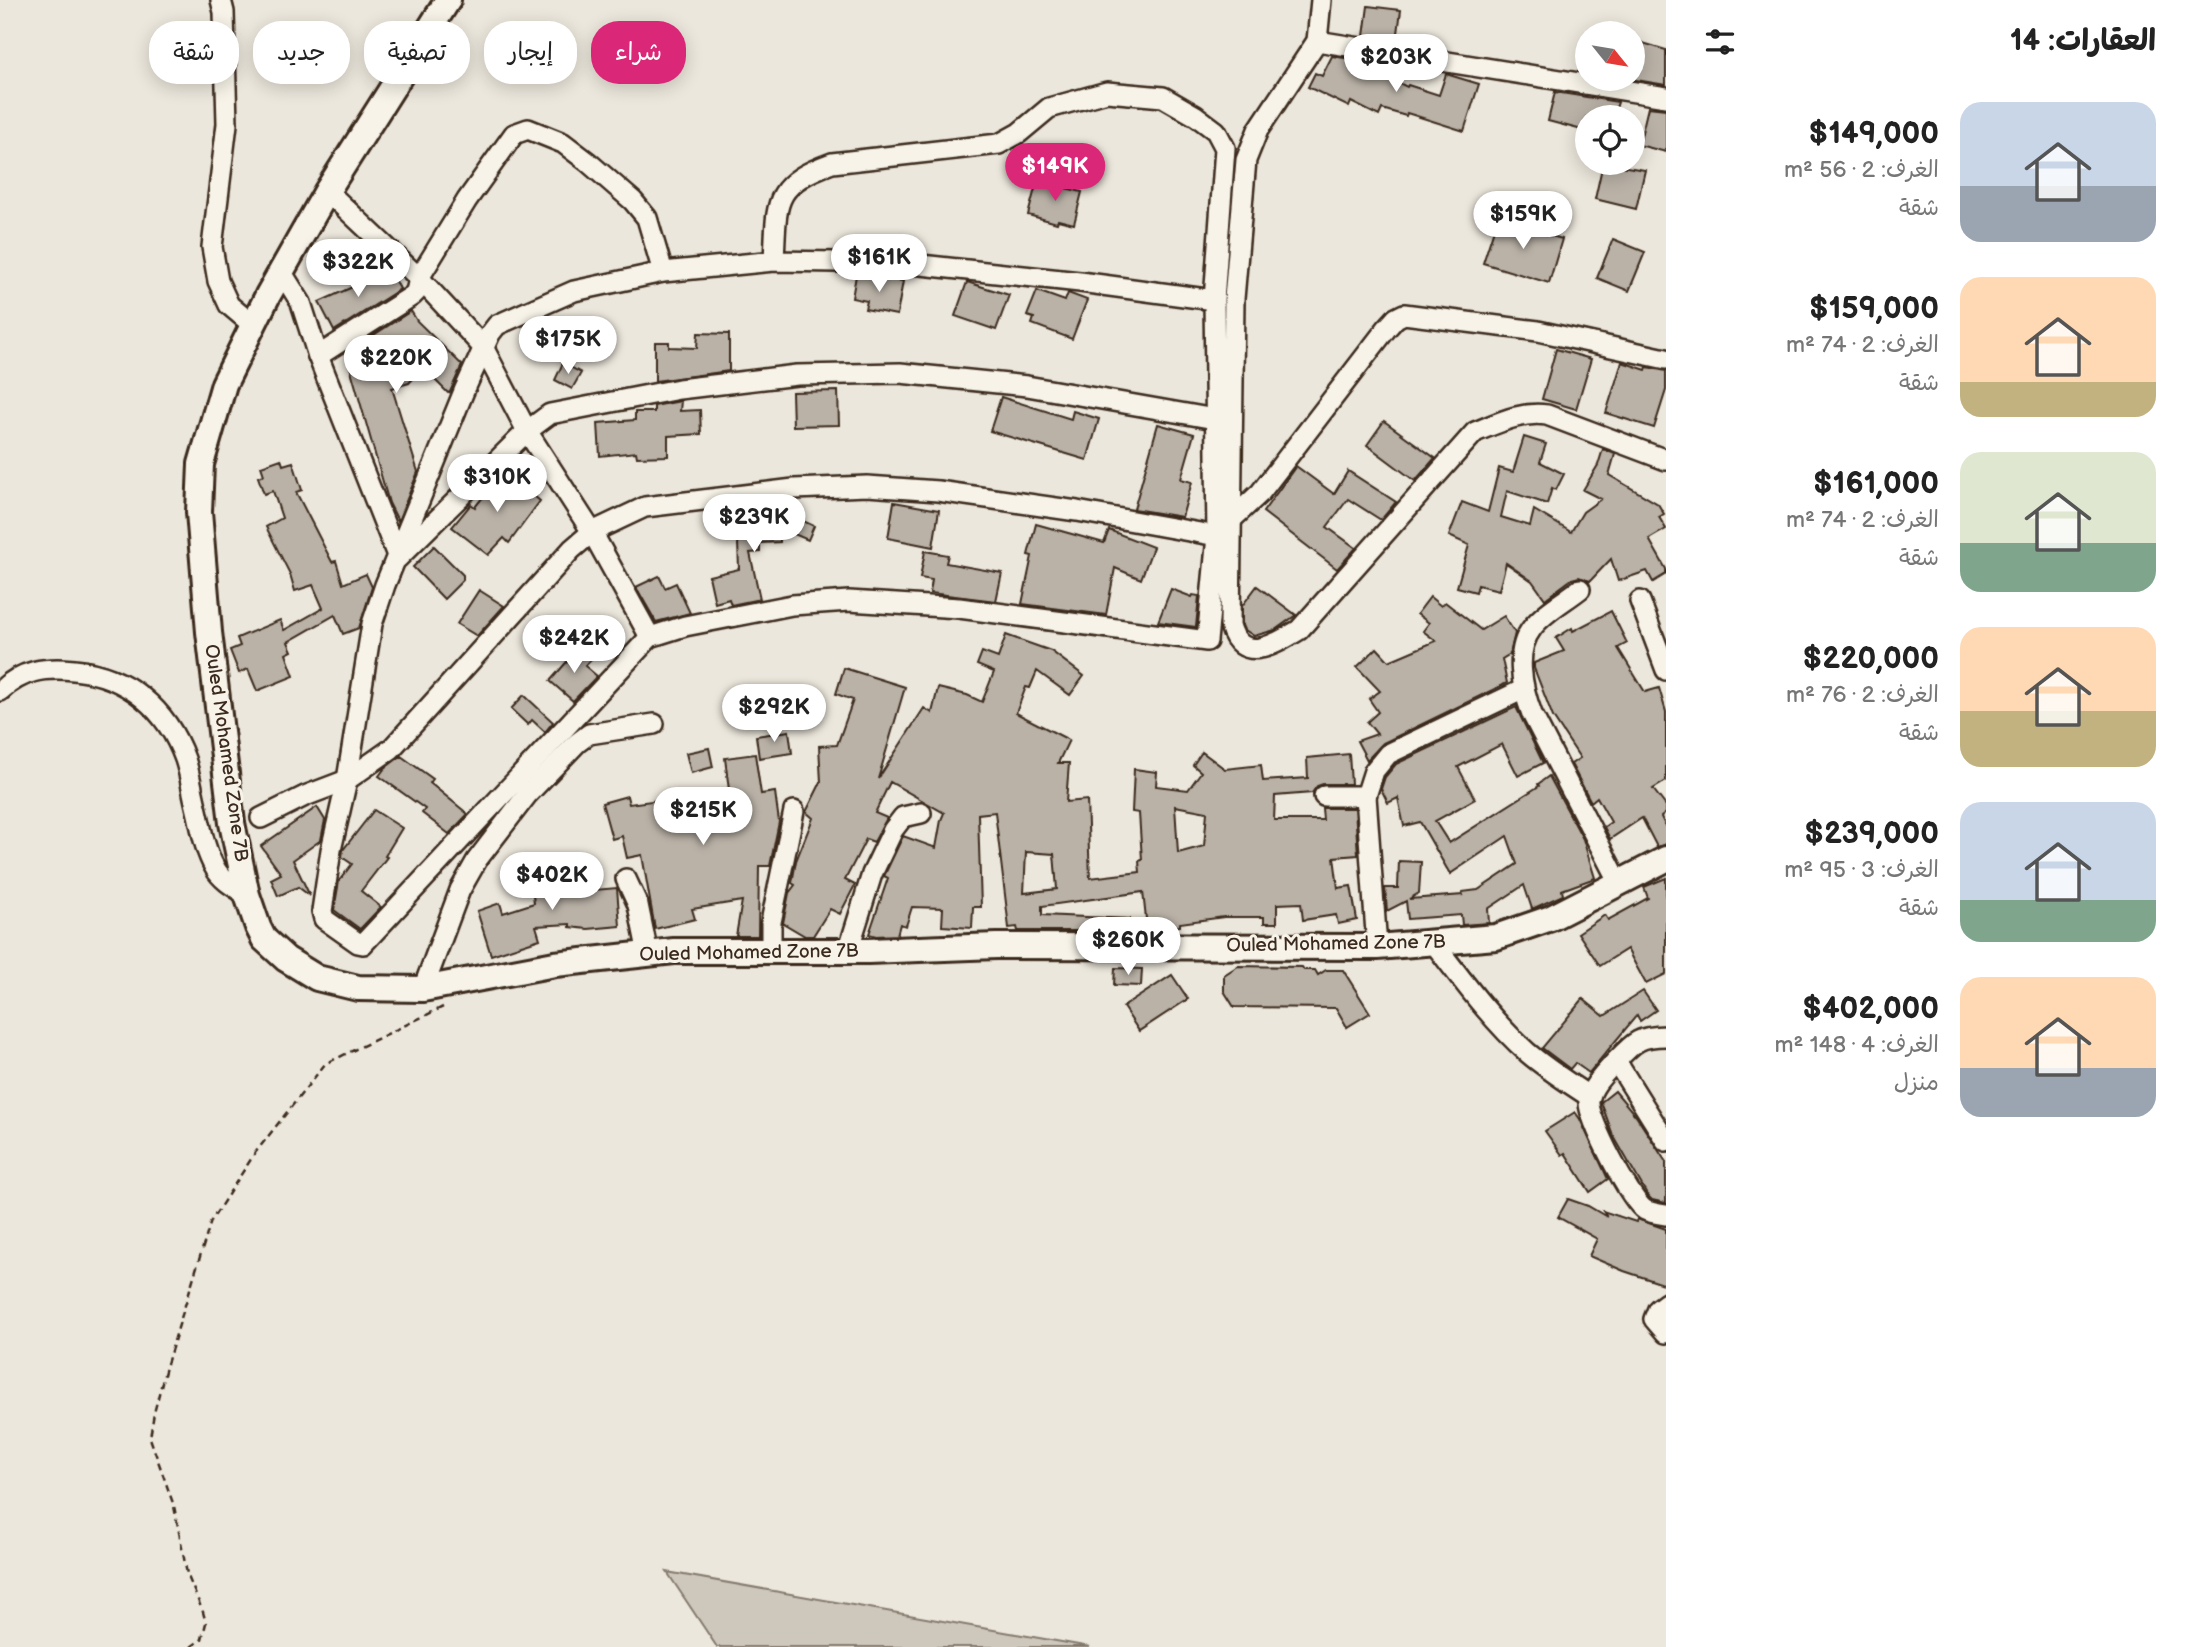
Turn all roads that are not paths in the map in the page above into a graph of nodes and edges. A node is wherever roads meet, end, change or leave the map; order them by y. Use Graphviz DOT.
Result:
graph roads {
  1 [pos="221,0"];
  2 [pos="448,0"];
  3 [pos="1321,0"];
  4 [pos="1317,41"];
  5 [pos="1666,97"];
  6 [pos="327,191"];
  7 [pos="774,261"];
  8 [pos="281,271"];
  9 [pos="663,272"];
  10 [pos="419,278"];
  11 [pos="1214,300"];
  12 [pos="254,326"];
  13 [pos="483,347"];
  14 [pos="318,356"];
  15 [pos="1666,359"];
  16 [pos="1214,419"];
  17 [pos="527,431"];
  18 [pos="1666,460"];
  19 [pos="1231,520"];
  20 [pos="592,531"];
  21 [pos="1217,536"];
  22 [pos="398,558"];
  23 [pos="1580,589"];
  24 [pos="1640,601"];
  25 [pos="650,637"];
  26 [pos="1666,670"];
  27 [pos="1524,689"];
  28 [pos="0,691"];
  29 [pos="654,724"];
  30 [pos="348,780"];
  31 [pos="1324,796"];
  32 [pos="1366,796"];
  33 [pos="794,811"];
  34 [pos="921,813"];
  35 [pos="261,818"];
  36 [pos="1666,859"];
  37 [pos="626,880"];
  38 [pos="1619,883"];
  39 [pos="247,895"];
  40 [pos="1433,943"];
  41 [pos="1377,947"];
  42 [pos="771,950"];
  43 [pos="848,951"];
  44 [pos="648,954"];
  45 [pos="423,989"];
  46 [pos="1666,1036"];
  47 [pos="1616,1061"];
  48 [pos="1590,1097"];
  49 [pos="1666,1141"];
  50 [pos="1666,1215"];
  51 [pos="1666,1303"];
  52 [pos="1666,1333"];
  1 -- 12 [label="street"];
  2 -- 6 [label="main road, Ouled Mohamed Zone 7B"];
  3 -- 4 [label="street"];
  4 -- 5 [label="street"];
  4 -- 19 [label="street"];
  6 -- 8 [label="main road, Ouled Mohamed Zone 7B"];
  6 -- 10 [label="street"];
  7 -- 9 [label="street"];
  7 -- 11 [label="street"];
  7 -- 11 [label="street"];
  8 -- 12 [label="main road, Ouled Mohamed Zone 7B"];
  8 -- 14 [label="street"];
  9 -- 10 [label="street"];
  9 -- 13 [label="street"];
  10 -- 13 [label="street"];
  10 -- 14 [label="street"];
  11 -- 16 [label="street"];
  12 -- 39 [label="main road, Ouled Mohamed Zone 7B"];
  13 -- 17 [label="street"];
  13 -- 22 [label="street"];
  14 -- 22 [label="street"];
  15 -- 19 [label="street"];
  16 -- 17 [label="street"];
  16 -- 21 [label="street"];
  17 -- 20 [label="street"];
  17 -- 22 [label="street"];
  18 -- 19 [label="street"];
  20 -- 21 [label="street"];
  20 -- 25 [label="street"];
  20 -- 30 [label="street"];
  21 -- 25 [label="street"];
  22 -- 30 [label="street"];
  23 -- 27 [label="street"];
  24 -- 26 [label="street"];
  25 -- 30 [label="street"];
  27 -- 32 [label="street"];
  27 -- 38 [label="street"];
  28 -- 39 [label="street"];
  29 -- 45 [label="street"];
  30 -- 35 [label="street"];
  31 -- 32 [label="street"];
  32 -- 41 [label="street"];
  33 -- 42 [label="street"];
  34 -- 43 [label="street"];
  36 -- 38 [label="main road, Ouled Mohamed Zone 7B"];
  37 -- 44 [label="street"];
  38 -- 40 [label="main road, Ouled Mohamed Zone 7B"];
  39 -- 45 [label="main road, Ouled Mohamed Zone 7B"];
  40 -- 41 [label="main road, Ouled Mohamed Zone 7B"];
  40 -- 48 [label="street"];
  41 -- 43 [label="main road, Ouled Mohamed Zone 7B"];
  42 -- 43 [label="main road, Ouled Mohamed Zone 7B"];
  42 -- 44 [label="main road, Ouled Mohamed Zone 7B"];
  44 -- 45 [label="main road, Ouled Mohamed Zone 7B"];
  46 -- 47 [label="street"];
  47 -- 48 [label="street"];
  47 -- 49 [label="street"];
  48 -- 50 [label="street"];
  51 -- 52 [label="street"];
}
